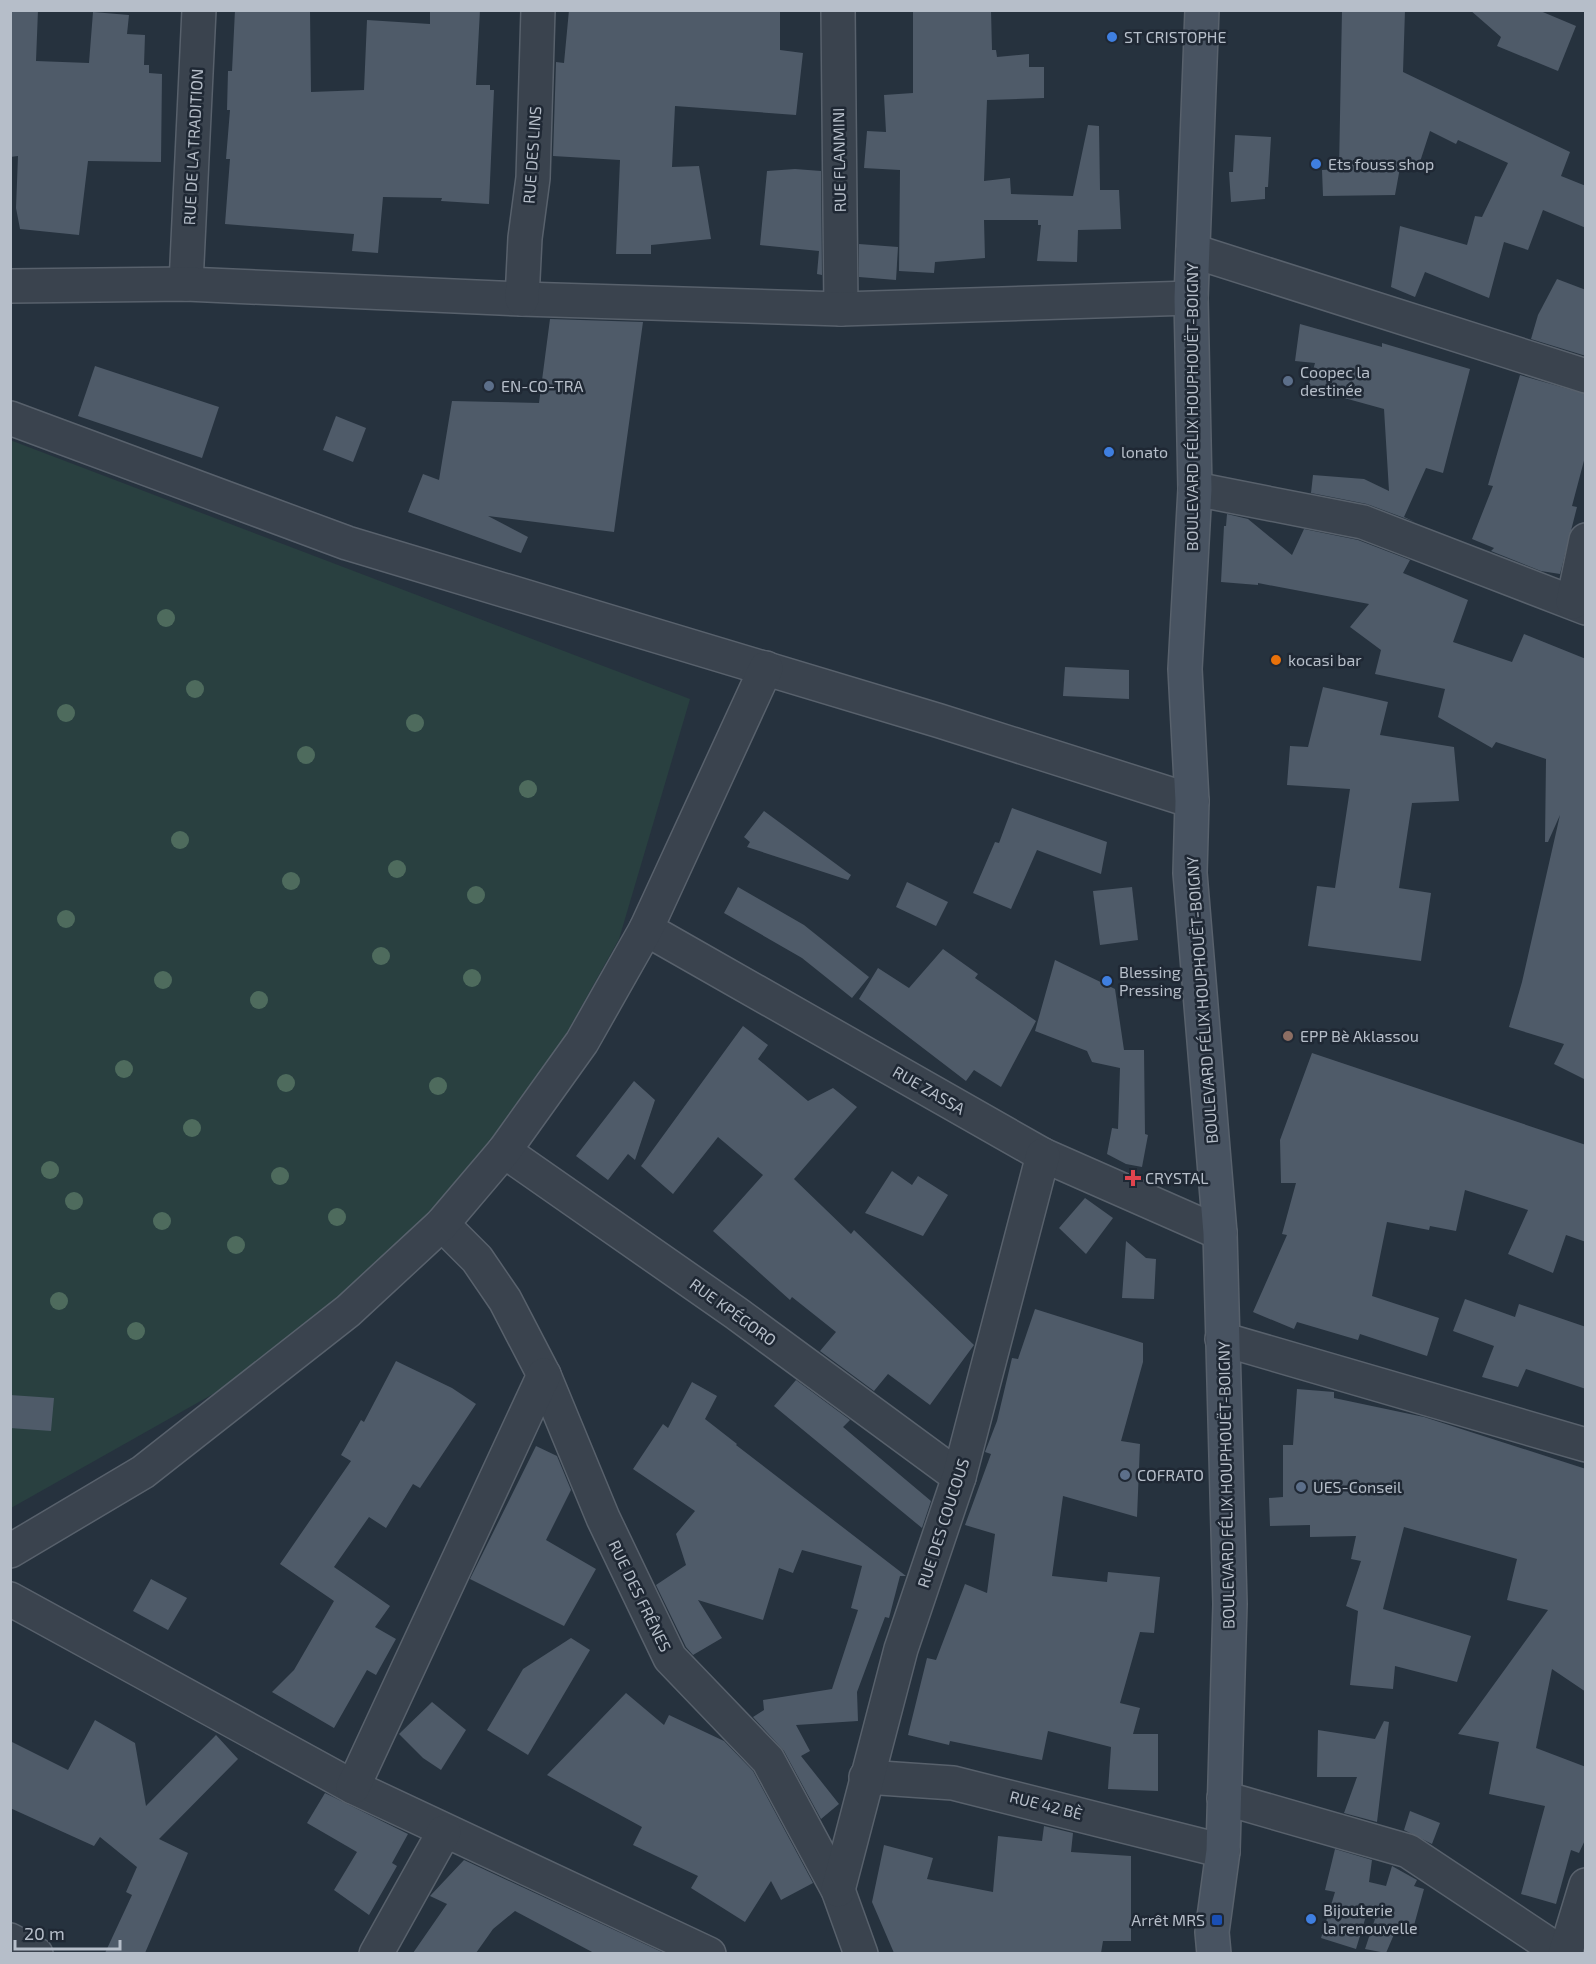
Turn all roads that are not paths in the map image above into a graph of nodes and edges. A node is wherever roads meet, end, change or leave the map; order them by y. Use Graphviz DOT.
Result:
graph roads {
  1 [pos="199,10"];
  2 [pos="538,10"];
  3 [pos="838,10"];
  4 [pos="1202,10"];
  5 [pos="1193,251"];
  6 [pos="186,284"];
  7 [pos="10,286"];
  8 [pos="1191,298"];
  9 [pos="522,299"];
  10 [pos="841,309"];
  11 [pos="1586,376"];
  12 [pos="10,418"];
  13 [pos="1195,489"];
  14 [pos="1586,540"];
  15 [pos="1579,605"];
  16 [pos="766,668"];
  17 [pos="1192,801"];
  18 [pos="646,929"];
  19 [pos="504,1151"];
  20 [pos="1043,1155"];
  21 [pos="442,1224"];
  22 [pos="1220,1233"];
  23 [pos="1222,1340"];
  24 [pos="544,1375"];
  25 [pos="1586,1445"];
  26 [pos="959,1477"];
  27 [pos="10,1551"];
  28 [pos="10,1599"];
  29 [pos="866,1777"];
  30 [pos="353,1787"];
  31 [pos="1224,1798"];
  32 [pos="444,1832"];
  33 [pos="1223,1851"];
  34 [pos="1586,1885"];
  35 [pos="838,1890"];
  36 [pos="10,1940"];
  37 [pos="36,1953"];
  38 [pos="376,1953"];
  39 [pos="708,1953"];
  40 [pos="861,1953"];
  41 [pos="1214,1953"];
  42 [pos="1564,1953"];
  1 -- 6 [label="street, RUE DE LA TRADITION"];
  2 -- 9 [label="street, RUE DES LINS"];
  3 -- 10 [label="street, RUE FLANMINI"];
  4 -- 5 [label="street, BOULEVARD FÉLIX HOUPHOUËT-BOIGNY"];
  5 -- 8 [label="street, BOULEVARD FÉLIX HOUPHOUËT-BOIGNY"];
  5 -- 11 [label="street"];
  6 -- 7 [label="street"];
  6 -- 9 [label="street"];
  8 -- 10 [label="street"];
  8 -- 13 [label="street, BOULEVARD FÉLIX HOUPHOUËT-BOIGNY"];
  9 -- 10 [label="street"];
  12 -- 16 [label="street"];
  13 -- 15 [label="street"];
  13 -- 17 [label="street, BOULEVARD FÉLIX HOUPHOUËT-BOIGNY"];
  14 -- 15 [label="street"];
  16 -- 17 [label="street"];
  16 -- 18 [label="street"];
  17 -- 22 [label="street, BOULEVARD FÉLIX HOUPHOUËT-BOIGNY"];
  18 -- 19 [label="street"];
  18 -- 20 [label="street, RUE ZASSA"];
  19 -- 21 [label="street"];
  19 -- 26 [label="street, RUE KPÉGORO"];
  20 -- 22 [label="street, RUE ZASSA"];
  20 -- 26 [label="street, RUE DES COUCOUS"];
  21 -- 24 [label="street, RUE DES FRÊNES"];
  21 -- 27 [label="street"];
  22 -- 23 [label="street, BOULEVARD FÉLIX HOUPHOUËT-BOIGNY"];
  23 -- 25 [label="street"];
  23 -- 31 [label="street, BOULEVARD FÉLIX HOUPHOUËT-BOIGNY"];
  24 -- 30 [label="street"];
  24 -- 35 [label="street, RUE DES FRÊNES"];
  26 -- 29 [label="street, RUE DES COUCOUS"];
  28 -- 30 [label="street"];
  29 -- 33 [label="street, RUE 42 BÈ"];
  29 -- 35 [label="street, RUE DES COUCOUS"];
  30 -- 32 [label="street"];
  31 -- 33 [label="street, BOULEVARD FÉLIX HOUPHOUËT-BOIGNY"];
  31 -- 42 [label="street"];
  32 -- 38 [label="street"];
  32 -- 39 [label="street"];
  33 -- 41 [label="street, BOULEVARD FÉLIX HOUPHOUËT-BOIGNY"];
  34 -- 42 [label="street"];
  35 -- 40 [label="street, RUE DES FRÊNES"];
  36 -- 37 [label="street"];
}
